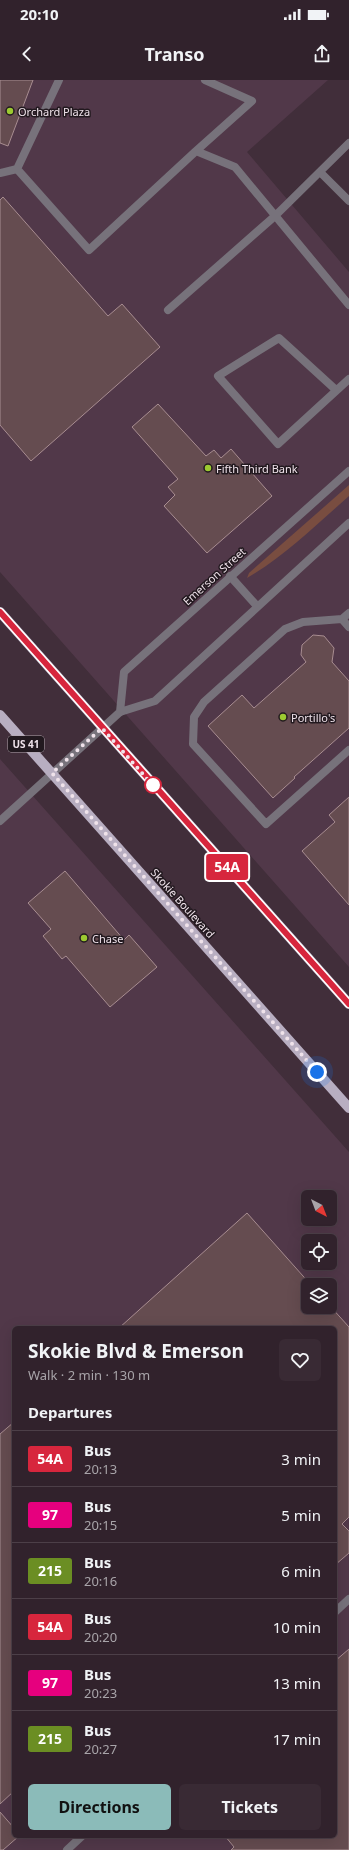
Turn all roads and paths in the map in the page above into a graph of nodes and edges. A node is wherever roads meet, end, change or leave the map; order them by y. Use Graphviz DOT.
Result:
graph roads {
  1 [pos="59,80"];
  2 [pos="205,80"];
  3 [pos="349,143"];
  4 [pos="196,151"];
  5 [pos="17,169"];
  6 [pos="320,172"];
  7 [pos="0,173"];
  8 [pos="349,201"];
  9 [pos="275,216"];
  10 [pos="349,305"];
  11 [pos="168,310"];
  12 [pos="349,379"];
  13 [pos="336,390"];
  14 [pos="349,471"];
  15 [pos="349,524"];
  16 [pos="230,576"];
  17 [pos="257,606"];
  18 [pos="0,612"];
  19 [pos="349,613"];
  20 [pos="342,620"];
  21 [pos="349,627"];
  22 [pos="120,712"];
  23 [pos="0,714"];
  24 [pos="102,728"];
  25 [pos="349,750"];
  26 [pos="52,773"];
  27 [pos="0,821"];
  28 [pos="349,1004"];
  29 [pos="349,1108"];
  30 [pos="349,1600"];
  31 [pos="337,1610"];
  32 [pos="80,1838"];
  33 [pos="67,1850"];
  1 -- 5 [label="street"];
  2 -- 4 [label="street"];
  3 -- 6 [label="street"];
  4 -- 5 [label="street"];
  4 -- 9 [label="street"];
  5 -- 7 [label="street"];
  6 -- 8 [label="street"];
  6 -- 9 [label="street"];
  9 -- 10 [label="street"];
  9 -- 11 [label="street"];
  12 -- 13 [label="street"];
  13 -- 13 [label="street"];
  14 -- 16 [label="street, Emerson Street"];
  15 -- 17 [label="street"];
  16 -- 17 [label="street"];
  16 -- 22 [label="street, Emerson Street"];
  17 -- 22 [label="street"];
  18 -- 24 [label="main road"];
  19 -- 20 [label="street"];
  20 -- 21 [label="street"];
  20 -- 25 [label="street"];
  22 -- 24 [label="street"];
  23 -- 26 [label="main road, Skokie Boulevard / US 41"];
  24 -- 26 [label="street"];
  24 -- 28 [label="main road"];
  26 -- 27 [label="street"];
  26 -- 29 [label="main road, Skokie Boulevard / US 41"];
  30 -- 31 [label="street"];
  32 -- 33 [label="street"];
}
